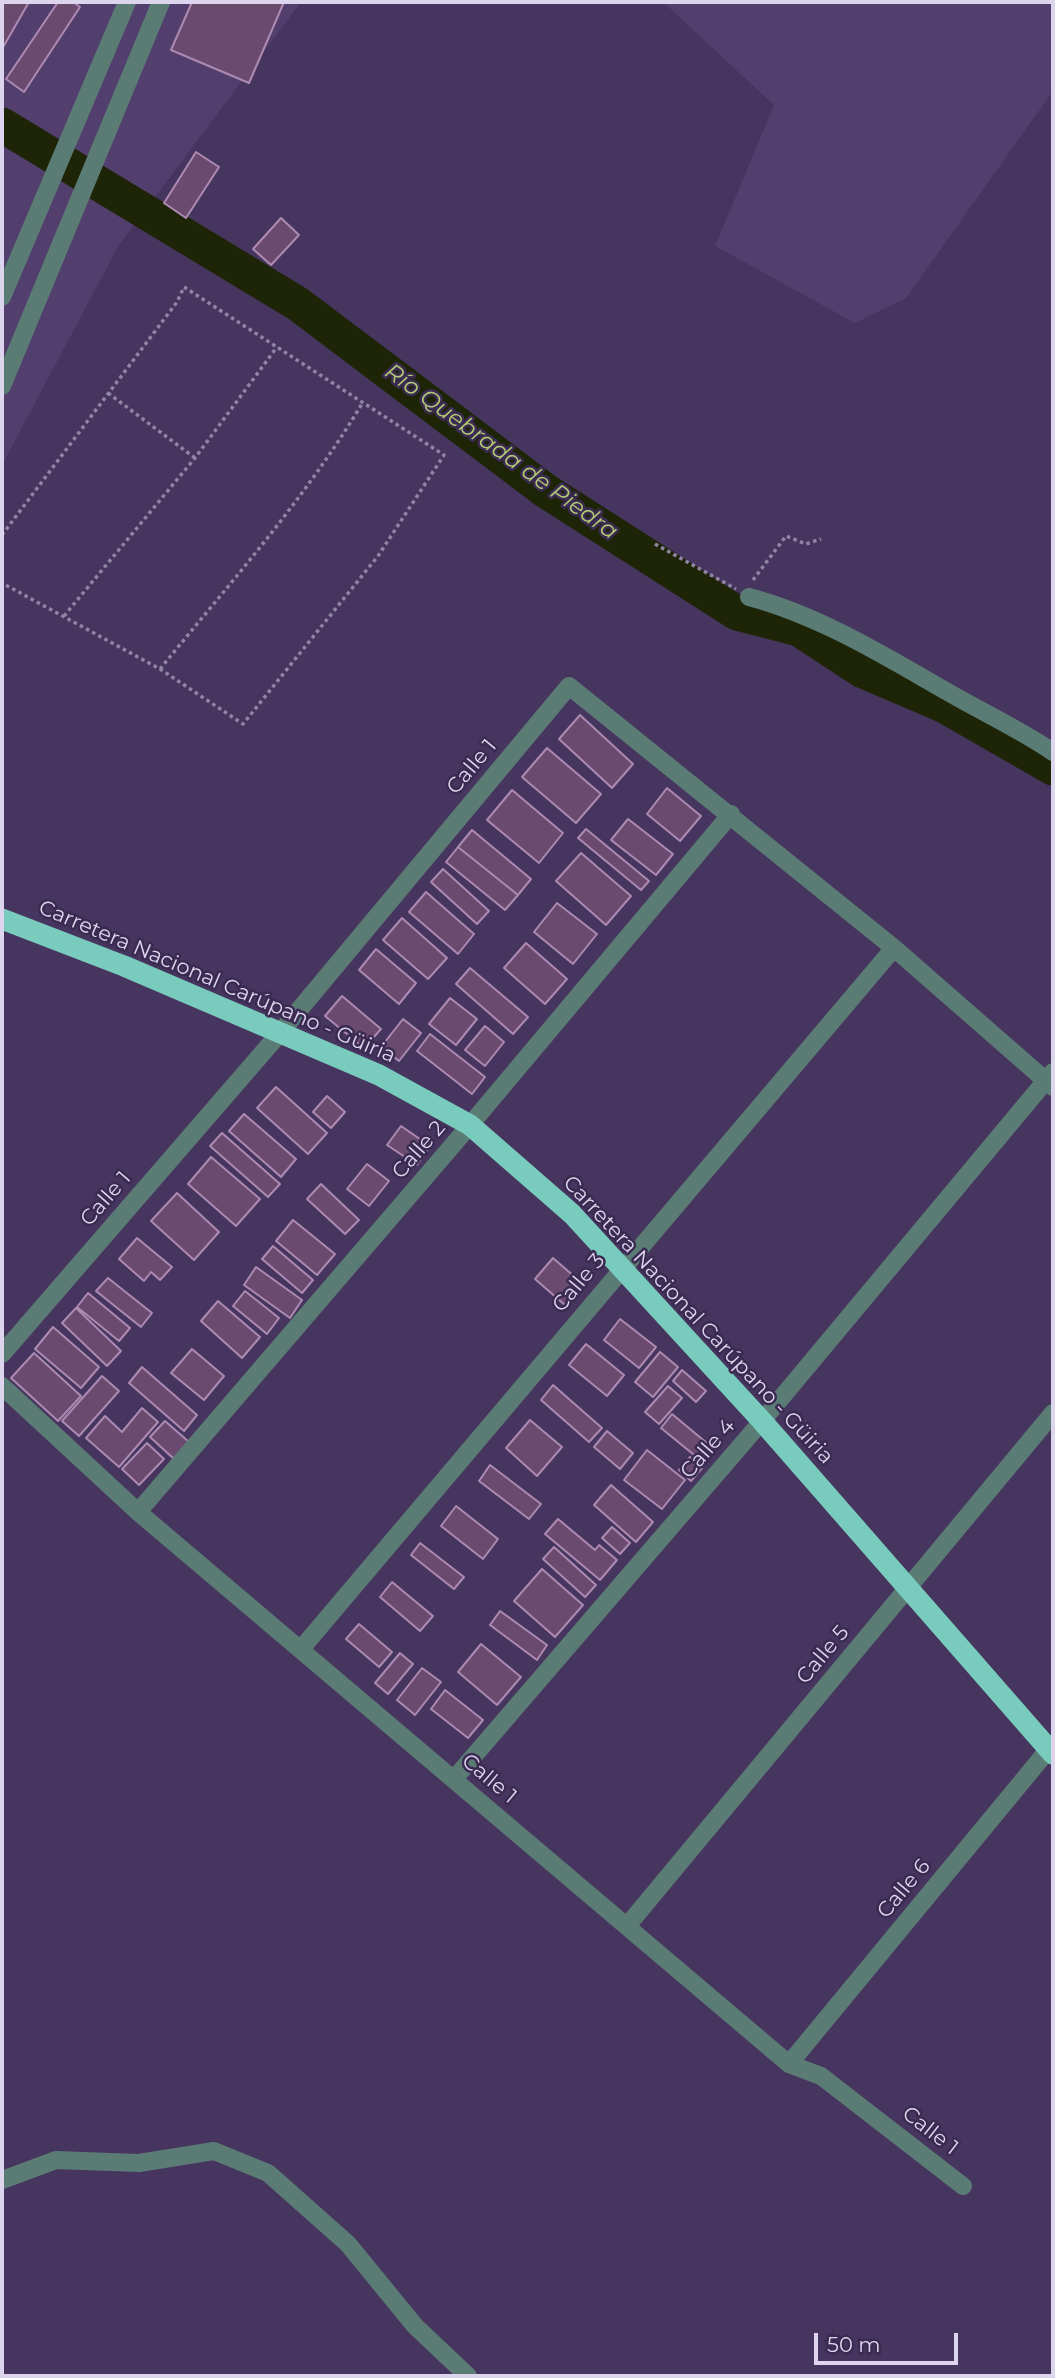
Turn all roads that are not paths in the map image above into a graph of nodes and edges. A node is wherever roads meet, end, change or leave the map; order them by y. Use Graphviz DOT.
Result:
graph roads {
  1 [pos="127,2"];
  2 [pos="161,2"];
  3 [pos="2,297"];
  4 [pos="2,386"];
  5 [pos="749,597"];
  6 [pos="1053,752"];
  7 [pos="730,814"];
  8 [pos="2,919"];
  9 [pos="894,948"];
  10 [pos="279,1034"];
  11 [pos="1051,1080"];
  12 [pos="470,1125"];
  13 [pos="621,1268"];
  14 [pos="2,1354"];
  15 [pos="2,1386"];
  16 [pos="1053,1413"];
  17 [pos="762,1421"];
  18 [pos="138,1512"];
  19 [pos="908,1588"];
  20 [pos="301,1649"];
  21 [pos="1052,1749"];
  22 [pos="454,1779"];
  23 [pos="627,1926"];
  24 [pos="789,2064"];
  25 [pos="2,2180"];
  26 [pos="964,2186"];
  27 [pos="468,2376"];
  1 -- 3 [label="street"];
  2 -- 4 [label="street"];
  5 -- 6 [label="street"];
  7 -- 9 [label="street, Calle 1"];
  7 -- 10 [label="street, Calle 1"];
  7 -- 12 [label="street, Calle 2"];
  8 -- 10 [label="highway, Carretera Nacional Carúpano - Güiria"];
  9 -- 11 [label="street, Calle 1"];
  9 -- 13 [label="street, Calle 3"];
  10 -- 12 [label="highway, Carretera Nacional Carúpano - Güiria"];
  10 -- 14 [label="street, Calle 1"];
  11 -- 17 [label="street, Calle 4"];
  12 -- 13 [label="highway, Carretera Nacional Carúpano - Güiria"];
  12 -- 18 [label="street, Calle 2"];
  13 -- 17 [label="highway, Carretera Nacional Carúpano - Güiria"];
  13 -- 20 [label="street, Calle 3"];
  15 -- 18 [label="street, Calle 1"];
  16 -- 19 [label="street, Calle 5"];
  17 -- 19 [label="highway, Carretera Nacional Carúpano - Güiria"];
  17 -- 22 [label="street, Calle 4"];
  18 -- 20 [label="street, Calle 1"];
  19 -- 21 [label="highway, Carretera Nacional Carúpano - Güiria"];
  19 -- 23 [label="street, Calle 5"];
  20 -- 22 [label="street, Calle 1"];
  21 -- 24 [label="street, Calle 6"];
  22 -- 23 [label="street, Calle 1"];
  23 -- 24 [label="street, Calle 1"];
  24 -- 26 [label="street, Calle 1"];
  25 -- 27 [label="street"];
}
